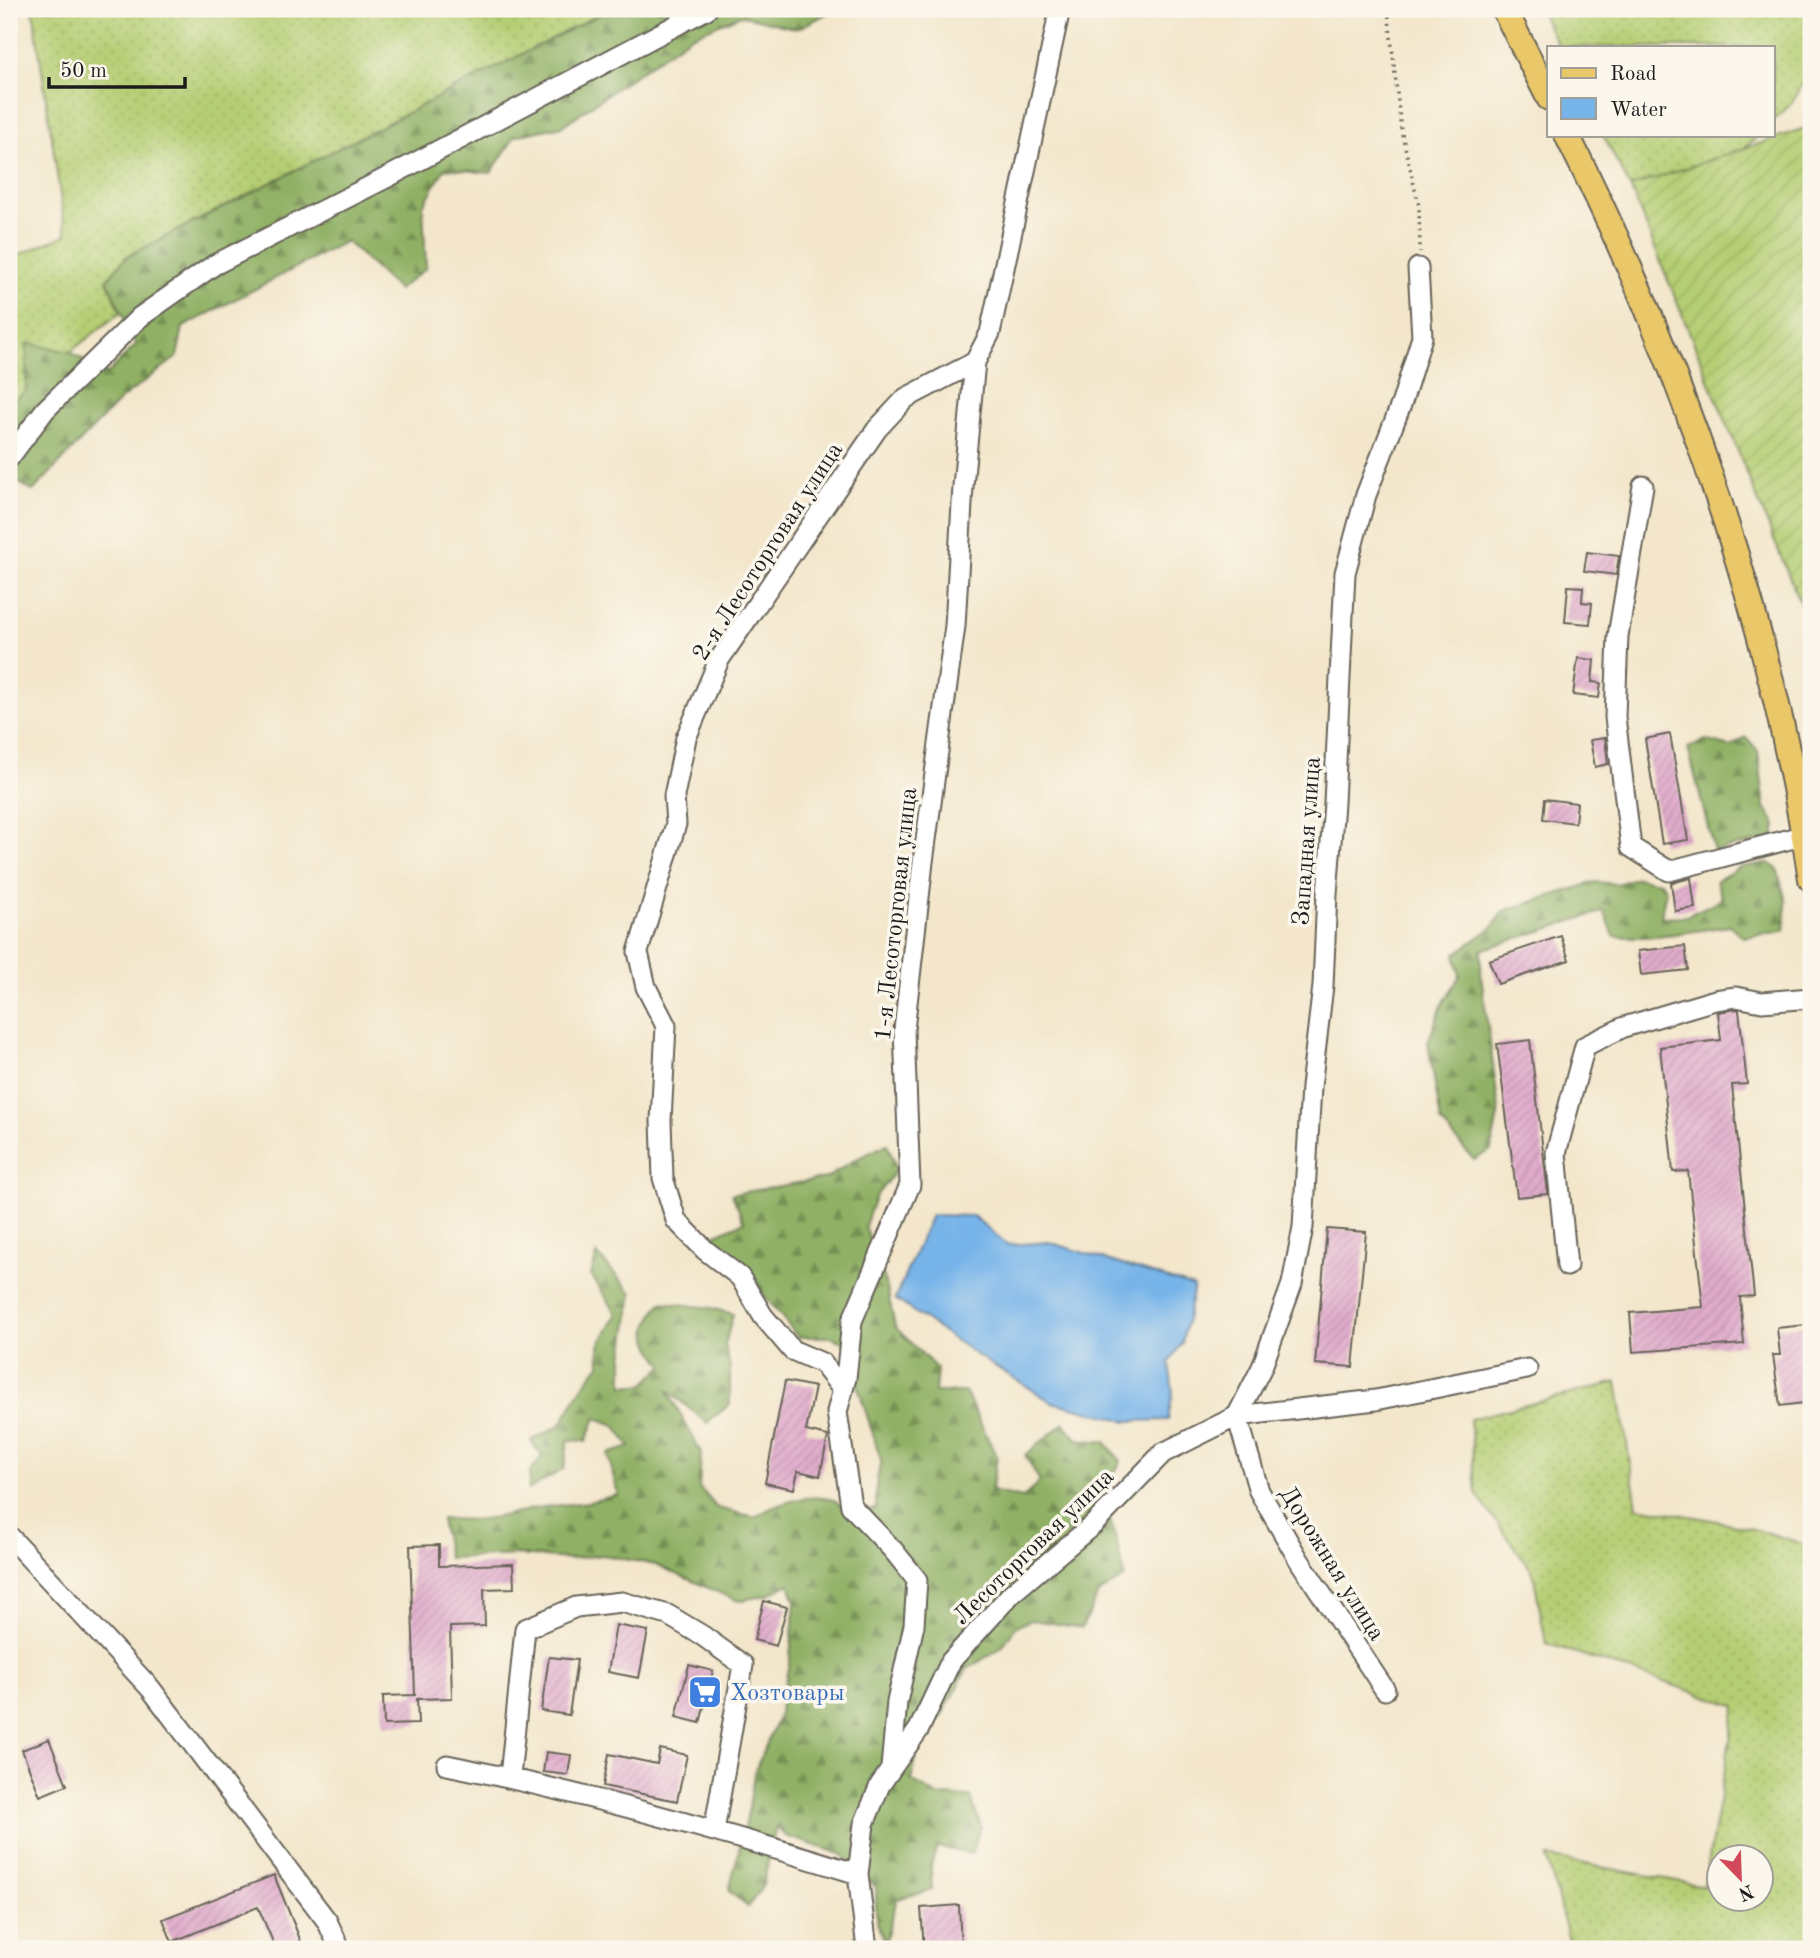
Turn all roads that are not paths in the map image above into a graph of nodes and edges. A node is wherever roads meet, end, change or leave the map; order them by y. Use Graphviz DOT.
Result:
graph roads {
  1 [pos="707,9"];
  2 [pos="1060,9"];
  3 [pos="1504,9"];
  4 [pos="1547,94"];
  5 [pos="1568,136"];
  6 [pos="1418,268"];
  7 [pos="975,362"];
  8 [pos="9,458"];
  9 [pos="1643,486"];
  10 [pos="1805,835"];
  11 [pos="1811,879"];
  12 [pos="1811,998"];
  13 [pos="1567,1266"];
  14 [pos="1527,1369"];
  15 [pos="843,1390"];
  16 [pos="1237,1416"];
  17 [pos="9,1536"];
  18 [pos="1385,1690"];
  19 [pos="447,1765"];
  20 [pos="891,1768"];
  21 [pos="510,1777"];
  22 [pos="714,1831"];
  23 [pos="858,1874"];
  24 [pos="340,1949"];
  25 [pos="867,1949"];
  1 -- 8 [label="street"];
  2 -- 7 [label="street"];
  3 -- 4 [label="main road"];
  5 -- 10 [label="main road"];
  6 -- 16 [label="street, Западная улица"];
  7 -- 15 [label="street, 1-я Лесоторговая улица"];
  7 -- 15 [label="street, 2-я Лесоторговая улица"];
  9 -- 10 [label="street"];
  10 -- 11 [label="main road"];
  12 -- 13 [label="street"];
  14 -- 16 [label="street, Лесоторговая улица"];
  15 -- 20 [label="street, 1-я Лесоторговая улица"];
  16 -- 18 [label="street, Дорожная улица"];
  16 -- 20 [label="street, Лесоторговая улица"];
  17 -- 24 [label="street"];
  19 -- 21 [label="street"];
  20 -- 23 [label="street, Лесоторговая улица"];
  21 -- 22 [label="street"];
  21 -- 22 [label="street"];
  22 -- 23 [label="street"];
  23 -- 25 [label="street, Лесоторговая улица"];
}
